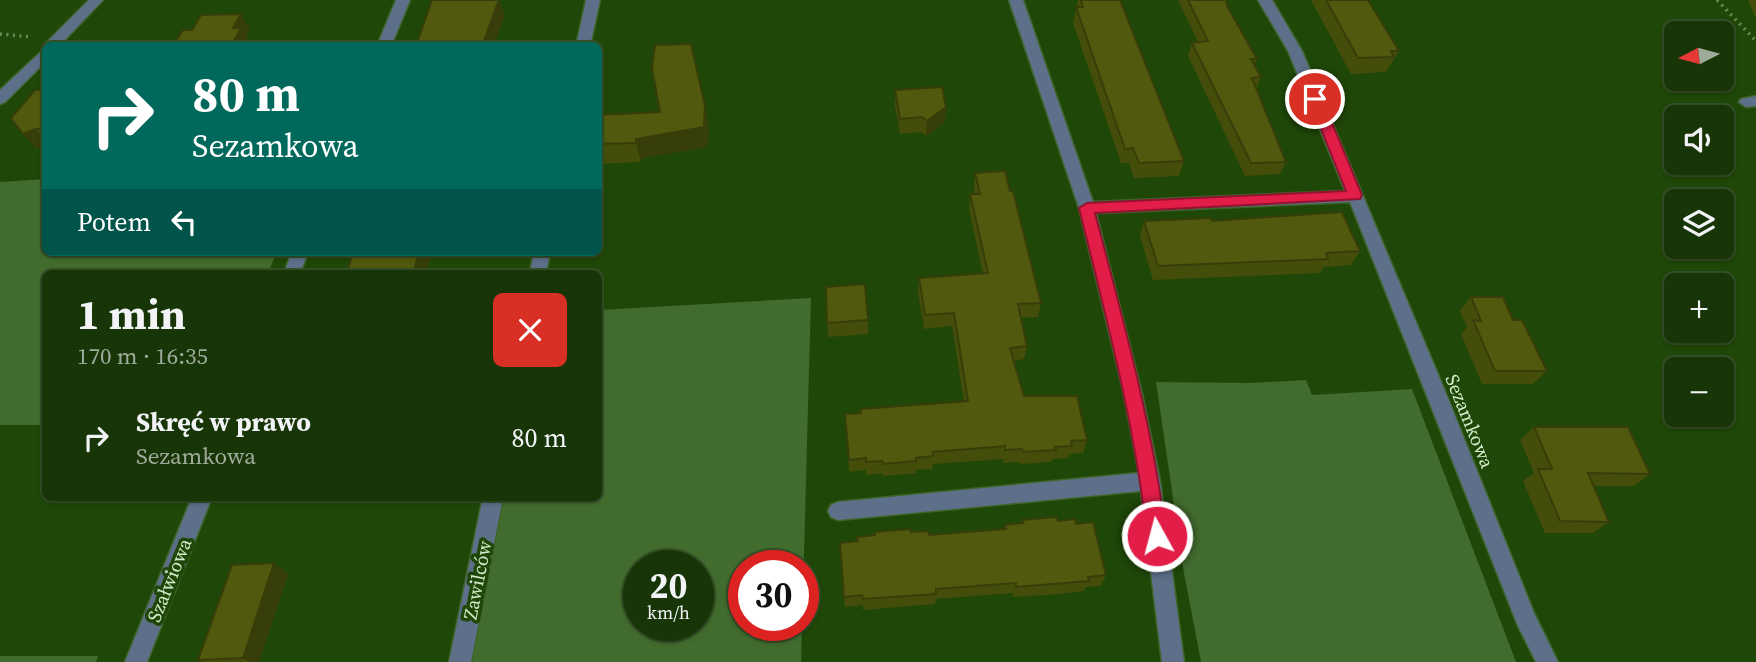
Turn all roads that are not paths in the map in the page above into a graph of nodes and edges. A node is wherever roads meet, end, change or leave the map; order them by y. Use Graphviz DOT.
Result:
graph roads {
  1 [pos="96,0"];
  2 [pos="403,0"];
  3 [pos="593,0"];
  4 [pos="1016,0"];
  5 [pos="1265,0"];
  6 [pos="55,42"];
  7 [pos="386,42"];
  8 [pos="584,42"];
  9 [pos="42,55"];
  10 [pos="0,99"];
  11 [pos="1355,195"];
  12 [pos="1087,208"];
  13 [pos="1150,481"];
  14 [pos="200,501"];
  15 [pos="492,501"];
  16 [pos="838,511"];
  17 [pos="136,662"];
  18 [pos="460,662"];
  19 [pos="1172,662"];
  20 [pos="1547,662"];
  1 -- 6 [label="street"];
  2 -- 7 [label="street"];
  3 -- 8 [label="street"];
  4 -- 12 [label="street"];
  5 -- 11 [label="street, Sezamkowa"];
  9 -- 10 [label="street"];
  11 -- 12 [label="street"];
  11 -- 20 [label="street, Sezamkowa"];
  12 -- 13 [label="street"];
  13 -- 16 [label="street"];
  13 -- 19 [label="street"];
  14 -- 17 [label="street, Szałwiowa"];
  15 -- 18 [label="street, Zawilców"];
}
